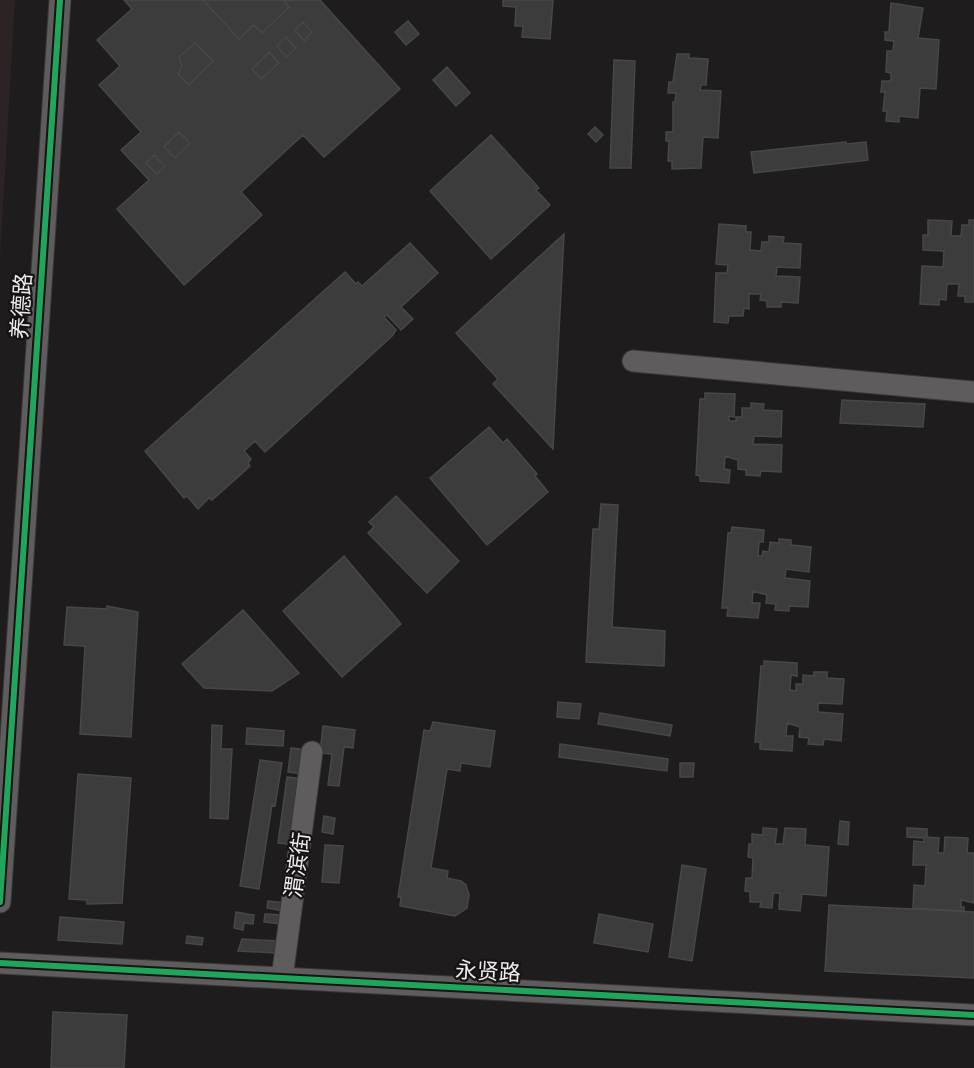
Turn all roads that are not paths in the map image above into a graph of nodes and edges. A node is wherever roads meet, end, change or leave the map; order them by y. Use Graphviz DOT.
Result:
graph roads {
  1 [pos="60,0"];
  2 [pos="633,362"];
  3 [pos="974,392"];
  4 [pos="312,752"];
  5 [pos="0,902"];
  6 [pos="0,963"];
  7 [pos="282,978"];
  8 [pos="974,1015"];
  1 -- 5 [label="street, 养德路"];
  2 -- 3 [label="street"];
  4 -- 7 [label="street, 渭滨街"];
  6 -- 7 [label="street, 永贤路"];
  7 -- 8 [label="street, 永贤路"];
}
